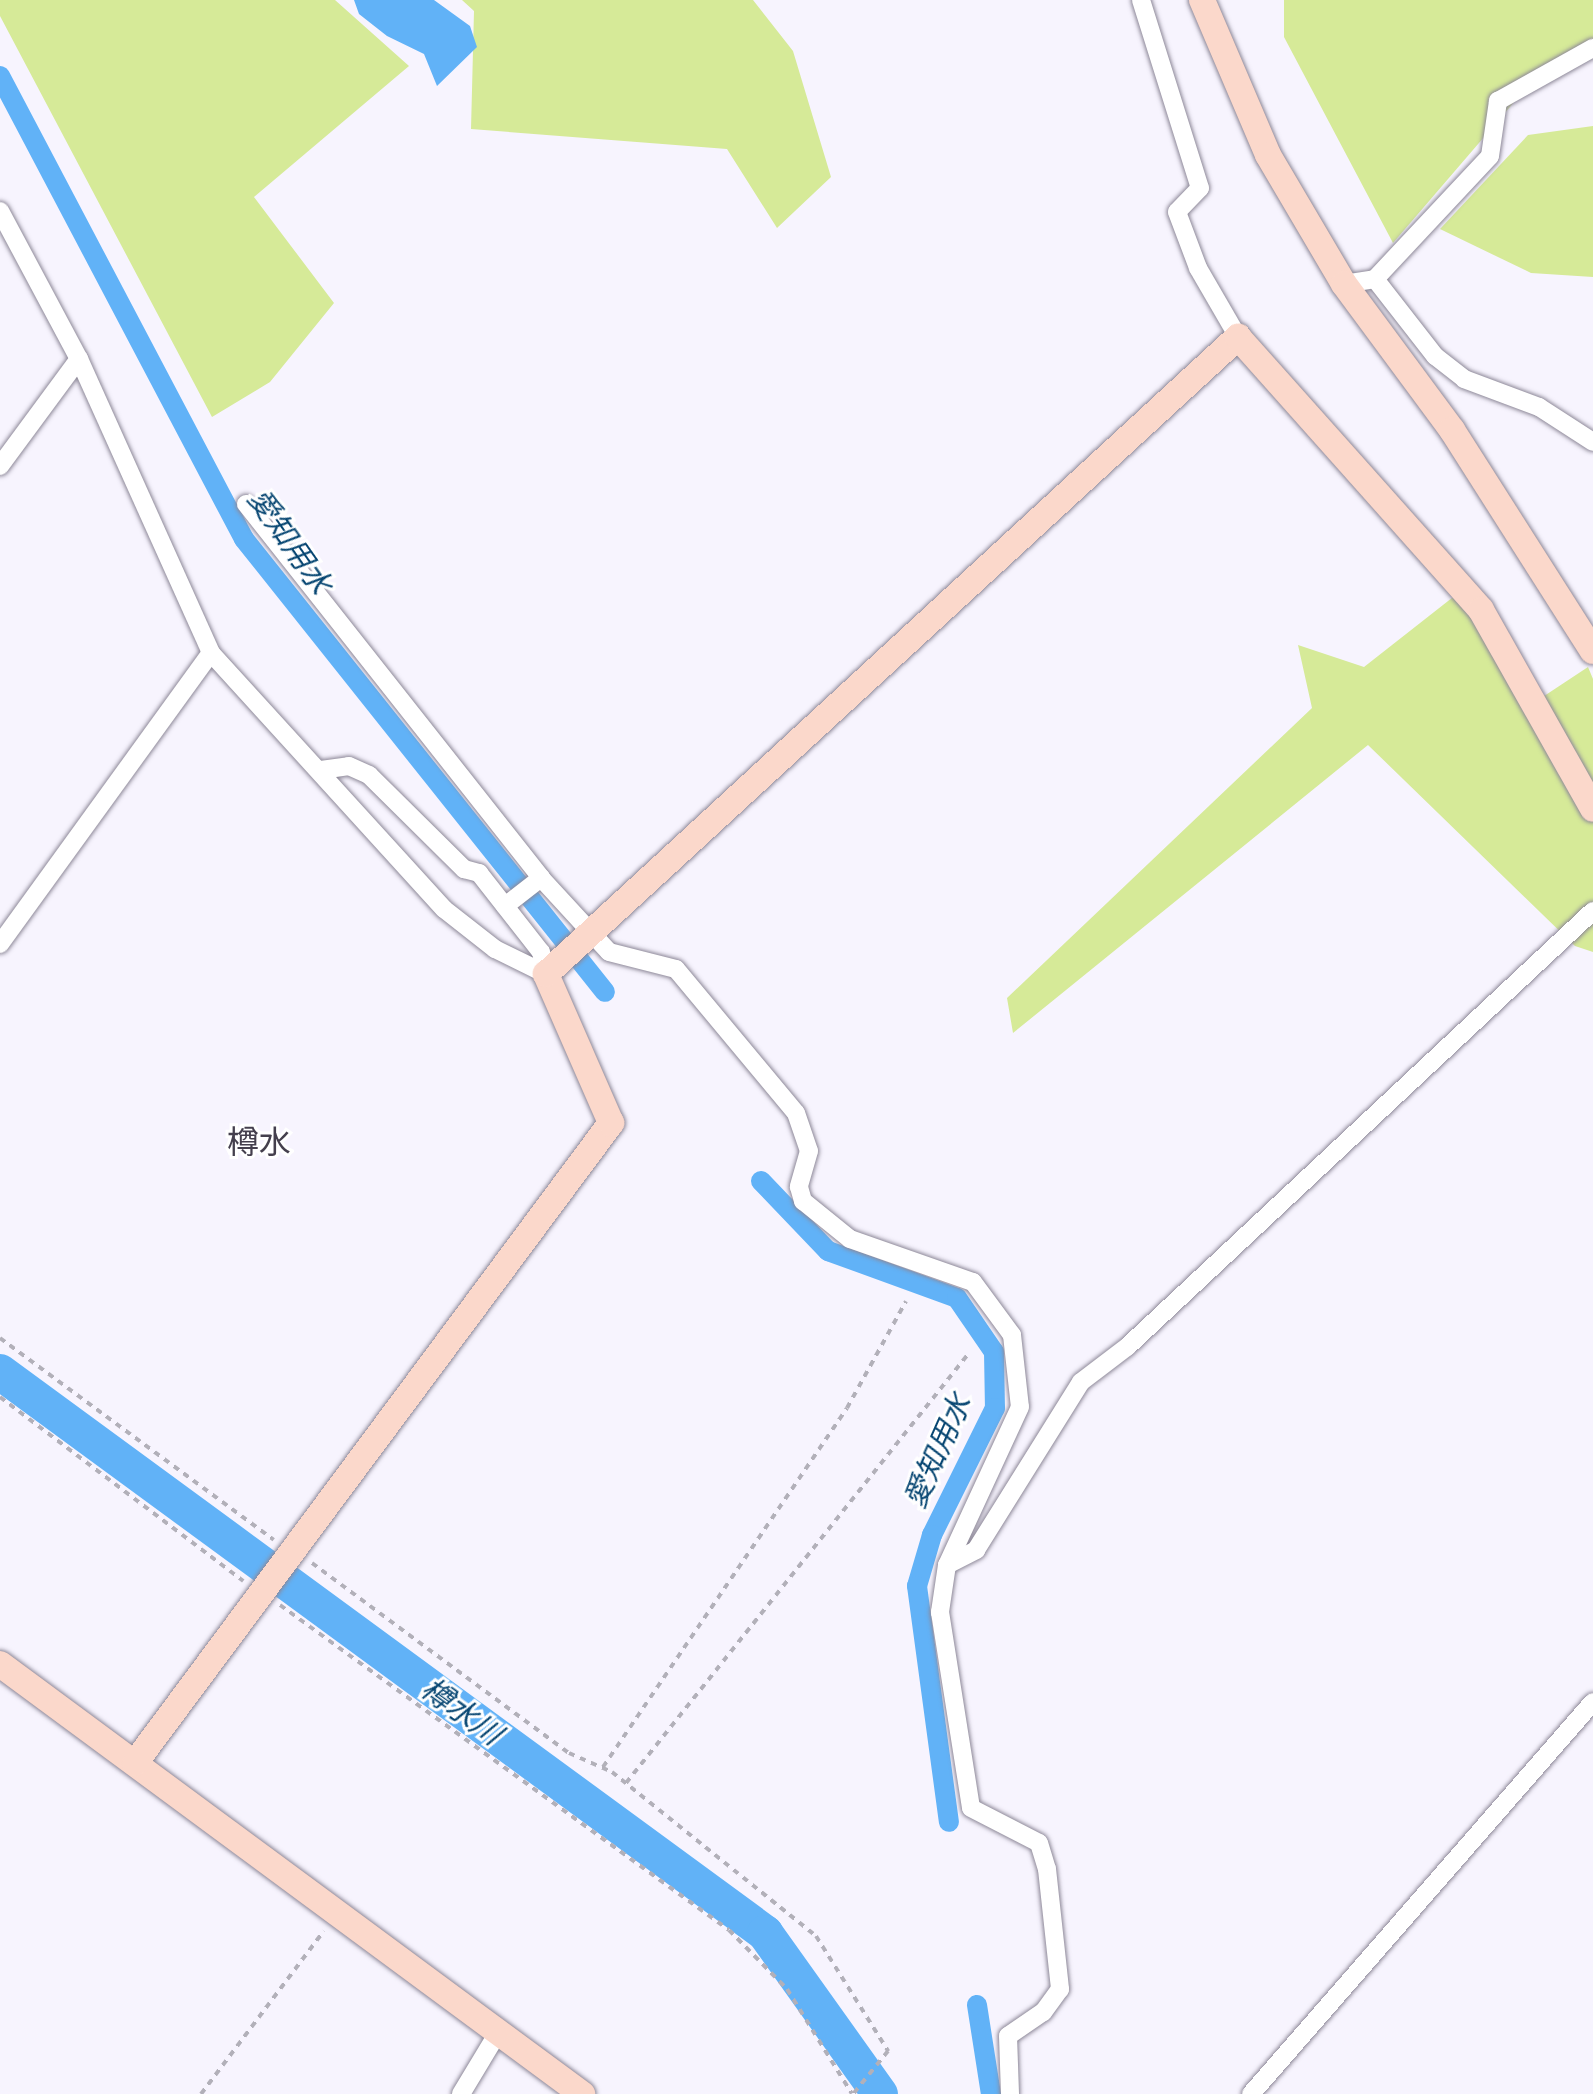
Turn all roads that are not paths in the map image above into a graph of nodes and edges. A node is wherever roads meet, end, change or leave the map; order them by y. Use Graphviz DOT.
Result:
graph roads {
  1 [pos="1141,0"];
  2 [pos="1202,0"];
  3 [pos="1593,48"];
  4 [pos="0,211"];
  5 [pos="1375,279"];
  6 [pos="1344,284"];
  7 [pos="1238,337"];
  8 [pos="79,359"];
  9 [pos="1593,442"];
  10 [pos="0,466"];
  11 [pos="246,504"];
  12 [pos="1593,651"];
  13 [pos="211,653"];
  14 [pos="321,770"];
  15 [pos="1593,809"];
  16 [pos="541,878"];
  17 [pos="505,906"];
  18 [pos="1593,911"];
  19 [pos="592,936"];
  20 [pos="0,944"];
  21 [pos="554,969"];
  22 [pos="947,1565"];
  23 [pos="0,1664"];
  24 [pos="1593,1702"];
  25 [pos="135,1763"];
  26 [pos="499,2031"];
  27 [pos="461,2094"];
  28 [pos="582,2094"];
  29 [pos="1010,2094"];
  30 [pos="1251,2094"];
  1 -- 7 [label="street"];
  2 -- 6 [label="street"];
  3 -- 5 [label="street"];
  4 -- 8 [label="street"];
  5 -- 6 [label="street"];
  5 -- 9 [label="street"];
  6 -- 12 [label="street"];
  7 -- 15 [label="street"];
  7 -- 19 [label="street"];
  8 -- 10 [label="street"];
  8 -- 13 [label="street"];
  11 -- 16 [label="street"];
  13 -- 14 [label="street"];
  13 -- 20 [label="street"];
  14 -- 17 [label="street"];
  14 -- 21 [label="street"];
  16 -- 17 [label="street"];
  16 -- 19 [label="street"];
  17 -- 21 [label="street"];
  18 -- 22 [label="street"];
  19 -- 21 [label="street"];
  19 -- 22 [label="street"];
  21 -- 25 [label="street"];
  22 -- 29 [label="street"];
  23 -- 25 [label="street"];
  24 -- 30 [label="street"];
  25 -- 26 [label="street"];
  26 -- 27 [label="street"];
  26 -- 28 [label="street"];
}
